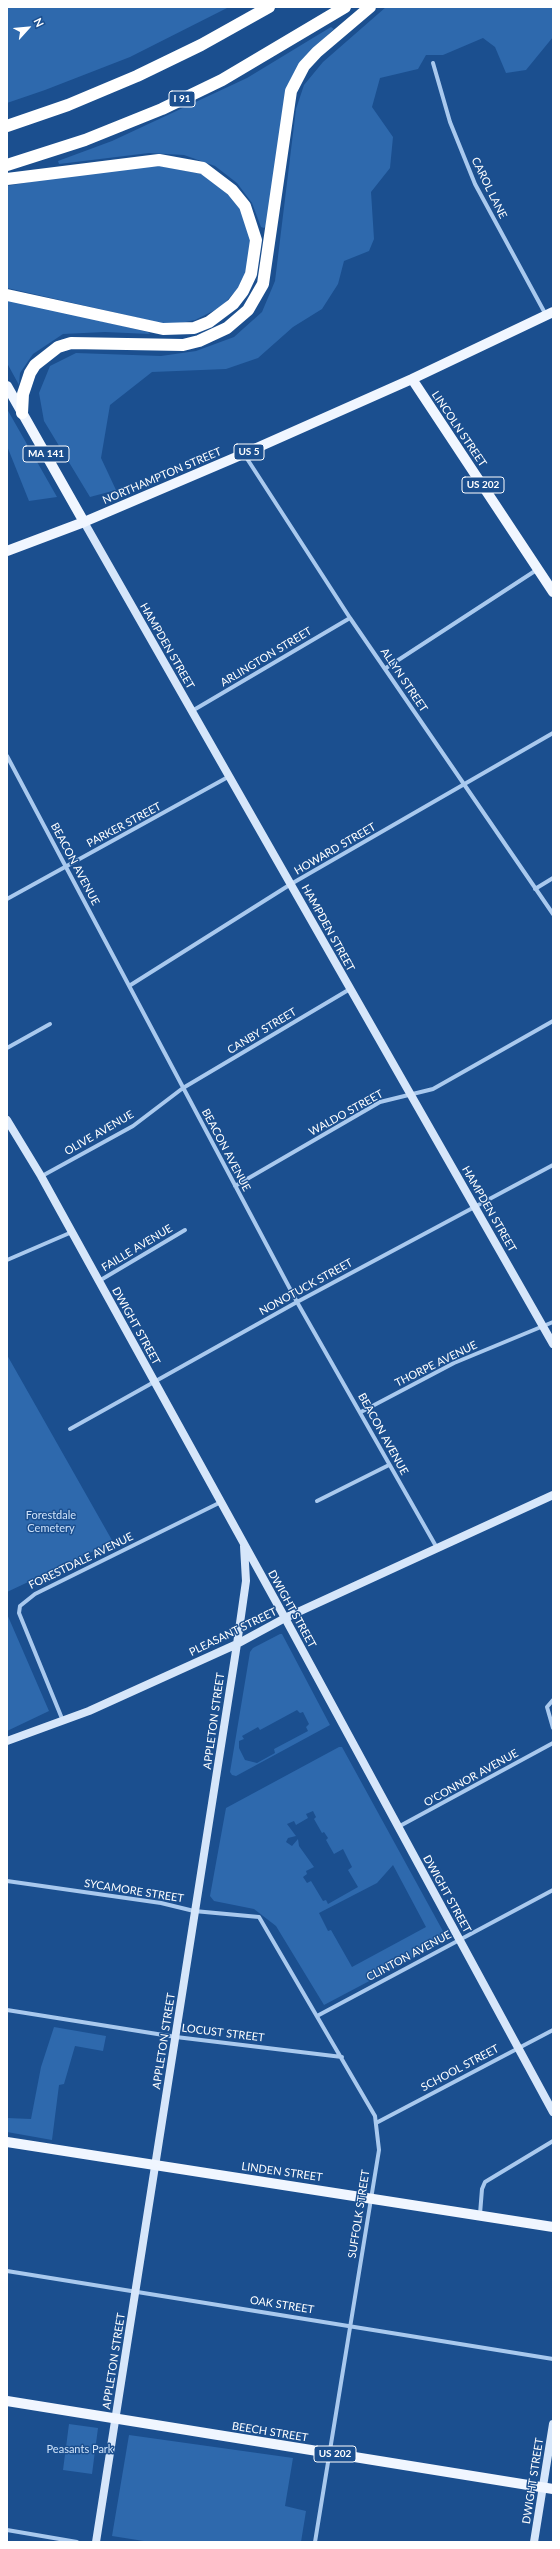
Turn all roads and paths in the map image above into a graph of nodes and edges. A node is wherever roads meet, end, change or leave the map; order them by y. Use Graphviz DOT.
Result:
graph roads {
  1 [pos="269,7"];
  2 [pos="345,7"];
  3 [pos="370,7"];
  4 [pos="433,63"];
  5 [pos="7,126"];
  6 [pos="7,165"];
  7 [pos="7,180"];
  8 [pos="7,295"];
  9 [pos="551,312"];
  10 [pos="412,379"];
  11 [pos="7,386"];
  12 [pos="22,413"];
  13 [pos="244,454"];
  14 [pos="84,522"];
  15 [pos="7,551"];
  16 [pos="538,569"];
  17 [pos="553,592"];
  18 [pos="350,618"];
  19 [pos="386,668"];
  20 [pos="192,711"];
  21 [pos="553,733"];
  22 [pos="7,756"];
  23 [pos="228,777"];
  24 [pos="463,785"];
  25 [pos="67,866"];
  26 [pos="553,878"];
  27 [pos="291,884"];
  28 [pos="535,889"];
  29 [pos="7,899"];
  30 [pos="553,914"];
  31 [pos="129,986"];
  32 [pos="350,989"];
  33 [pos="553,1021"];
  34 [pos="50,1024"];
  35 [pos="7,1048"];
  36 [pos="183,1088"];
  37 [pos="411,1094"];
  38 [pos="7,1120"];
  39 [pos="9,1130"];
  40 [pos="553,1165"];
  41 [pos="41,1176"];
  42 [pos="235,1186"];
  43 [pos="475,1206"];
  44 [pos="185,1230"];
  45 [pos="72,1232"];
  46 [pos="7,1260"];
  47 [pos="99,1282"];
  48 [pos="297,1302"];
  49 [pos="553,1322"];
  50 [pos="543,1327"];
  51 [pos="553,1344"];
  52 [pos="156,1383"];
  53 [pos="361,1412"];
  54 [pos="70,1429"];
  55 [pos="389,1465"];
  56 [pos="553,1495"];
  57 [pos="317,1501"];
  58 [pos="221,1502"];
  59 [pos="243,1543"];
  60 [pos="438,1549"];
  61 [pos="286,1618"];
  62 [pos="238,1644"];
  63 [pos="553,1700"];
  64 [pos="63,1721"];
  65 [pos="553,1728"];
  66 [pos="7,1741"];
  67 [pos="553,1743"];
  68 [pos="398,1828"];
  69 [pos="7,1881"];
  70 [pos="553,1890"];
  71 [pos="194,1910"];
  72 [pos="259,1918"];
  73 [pos="459,1940"];
  74 [pos="7,2010"];
  75 [pos="317,2016"];
  76 [pos="553,2030"];
  77 [pos="176,2037"];
  78 [pos="517,2048"];
  79 [pos="342,2057"];
  80 [pos="553,2112"];
  81 [pos="376,2123"];
  82 [pos="553,2141"];
  83 [pos="7,2142"];
  84 [pos="155,2166"];
  85 [pos="371,2197"];
  86 [pos="480,2215"];
  87 [pos="553,2226"];
  88 [pos="7,2271"];
  89 [pos="136,2292"];
  90 [pos="350,2324"];
  91 [pos="553,2359"];
  92 [pos="7,2401"];
  93 [pos="117,2420"];
  94 [pos="553,2424"];
  95 [pos="329,2453"];
  96 [pos="548,2488"];
  97 [pos="7,2530"];
  98 [pos="77,2542"];
  99 [pos="96,2542"];
  100 [pos="315,2542"];
  101 [pos="534,2542"];
  1 -- 5 [label="highway"];
  2 -- 6 [label="highway, I 91"];
  3 -- 12 [label="highway"];
  4 -- 9 [label="street, CAROL LANE"];
  7 -- 8 [label="highway"];
  9 -- 10 [label="main road, US 5"];
  10 -- 13 [label="main road, NORTHAMPTON STREET / US 5"];
  10 -- 16 [label="main road, LINCOLN STREET / US 202"];
  11 -- 12 [label="main road, MA 141"];
  12 -- 14 [label="main road, MA 141"];
  13 -- 14 [label="main road, NORTHAMPTON STREET / US 5"];
  13 -- 18 [label="street, ALLYN STREET"];
  14 -- 15 [label="main road, NORTHAMPTON STREET / US 5"];
  14 -- 20 [label="main road, HAMPDEN STREET / MA 141"];
  16 -- 17 [label="main road, LINCOLN STREET / US 202"];
  16 -- 19 [label="street"];
  18 -- 19 [label="street, ALLYN STREET"];
  18 -- 20 [label="street, ARLINGTON STREET"];
  19 -- 24 [label="street, ALLYN STREET"];
  20 -- 23 [label="main road, HAMPDEN STREET / MA 141"];
  21 -- 24 [label="street, HOWARD STREET"];
  22 -- 25 [label="street, BEACON AVENUE"];
  23 -- 25 [label="street, PARKER STREET"];
  23 -- 27 [label="main road, HAMPDEN STREET / MA 141"];
  24 -- 27 [label="street, HOWARD STREET"];
  24 -- 28 [label="street, ALLYN STREET"];
  25 -- 29 [label="street, PARKER STREET"];
  25 -- 31 [label="street, BEACON AVENUE"];
  26 -- 28 [label="street"];
  27 -- 31 [label="street, HOWARD STREET"];
  27 -- 32 [label="main road, HAMPDEN STREET / MA 141"];
  28 -- 30 [label="street, ALLYN STREET"];
  31 -- 36 [label="street, BEACON AVENUE"];
  32 -- 36 [label="street, CANBY STREET"];
  32 -- 37 [label="main road, HAMPDEN STREET / MA 141"];
  33 -- 37 [label="street, WALDO STREET"];
  34 -- 35 [label="street"];
  36 -- 41 [label="street, OLIVE AVENUE"];
  36 -- 42 [label="street, BEACON AVENUE"];
  37 -- 42 [label="street, WALDO STREET"];
  37 -- 43 [label="main road, HAMPDEN STREET / MA 141"];
  38 -- 39 [label="main road, DWIGHT STREET"];
  39 -- 41 [label="main road, DWIGHT STREET"];
  40 -- 43 [label="street, NONOTUCK STREET"];
  41 -- 45 [label="main road, DWIGHT STREET"];
  42 -- 48 [label="street, BEACON AVENUE"];
  43 -- 48 [label="street, NONOTUCK STREET"];
  43 -- 50 [label="main road, HAMPDEN STREET / MA 141"];
  44 -- 47 [label="street, FAILLE AVENUE"];
  45 -- 46 [label="street"];
  45 -- 47 [label="main road, DWIGHT STREET"];
  47 -- 52 [label="main road, DWIGHT STREET"];
  48 -- 52 [label="street, NONOTUCK STREET"];
  48 -- 53 [label="street, BEACON AVENUE"];
  49 -- 50 [label="street, THORPE AVENUE"];
  50 -- 51 [label="main road, HAMPDEN STREET / MA 141"];
  50 -- 53 [label="street, THORPE AVENUE"];
  52 -- 54 [label="street, NONOTUCK STREET"];
  52 -- 58 [label="main road, DWIGHT STREET"];
  53 -- 55 [label="street, BEACON AVENUE"];
  55 -- 57 [label="street"];
  55 -- 60 [label="street, BEACON AVENUE"];
  56 -- 60 [label="main road, PLEASANT STREET"];
  58 -- 59 [label="main road, DWIGHT STREET"];
  58 -- 64 [label="street, FORESTDALE AVENUE"];
  59 -- 61 [label="main road, DWIGHT STREET"];
  59 -- 62 [label="main road, APPLETON STREET"];
  60 -- 61 [label="main road, PLEASANT STREET"];
  61 -- 62 [label="main road, PLEASANT STREET"];
  61 -- 68 [label="main road, DWIGHT STREET"];
  62 -- 64 [label="main road, PLEASANT STREET"];
  62 -- 71 [label="main road, APPLETON STREET"];
  63 -- 65 [label="street"];
  64 -- 66 [label="main road, PLEASANT STREET"];
  67 -- 68 [label="street, O'CONNOR AVENUE"];
  68 -- 73 [label="main road, DWIGHT STREET"];
  69 -- 71 [label="street, SYCAMORE STREET"];
  70 -- 73 [label="street, CLINTON AVENUE"];
  71 -- 72 [label="street, SYCAMORE STREET"];
  71 -- 77 [label="main road, APPLETON STREET"];
  72 -- 75 [label="street, SUFFOLK STREET"];
  73 -- 75 [label="street, CLINTON AVENUE"];
  73 -- 78 [label="main road, DWIGHT STREET"];
  74 -- 77 [label="street, LOCUST STREET"];
  75 -- 79 [label="street, SUFFOLK STREET"];
  76 -- 78 [label="street, SCHOOL STREET"];
  77 -- 79 [label="street, LOCUST STREET"];
  77 -- 84 [label="main road, APPLETON STREET"];
  78 -- 80 [label="main road, DWIGHT STREET"];
  78 -- 81 [label="street, SCHOOL STREET"];
  79 -- 81 [label="street, SUFFOLK STREET"];
  81 -- 85 [label="street, SUFFOLK STREET"];
  82 -- 86 [label="street"];
  83 -- 84 [label="main road, LINDEN STREET"];
  84 -- 85 [label="main road, LINDEN STREET"];
  84 -- 89 [label="main road, APPLETON STREET"];
  85 -- 86 [label="main road, LINDEN STREET"];
  85 -- 90 [label="street, SUFFOLK STREET"];
  86 -- 87 [label="main road, LINDEN STREET"];
  88 -- 89 [label="street, OAK STREET"];
  89 -- 90 [label="street, OAK STREET"];
  89 -- 93 [label="main road, APPLETON STREET"];
  90 -- 91 [label="street, OAK STREET"];
  90 -- 95 [label="street, SUFFOLK STREET"];
  92 -- 93 [label="main road, BEECH STREET / US 202"];
  93 -- 95 [label="main road, BEECH STREET / US 202"];
  93 -- 99 [label="main road, APPLETON STREET"];
  94 -- 96 [label="main road, DWIGHT STREET"];
  95 -- 96 [label="main road, BEECH STREET / US 202"];
  95 -- 100 [label="street, SUFFOLK STREET"];
  96 -- 101 [label="main road, DWIGHT STREET"];
  97 -- 98 [label="street"];
}
